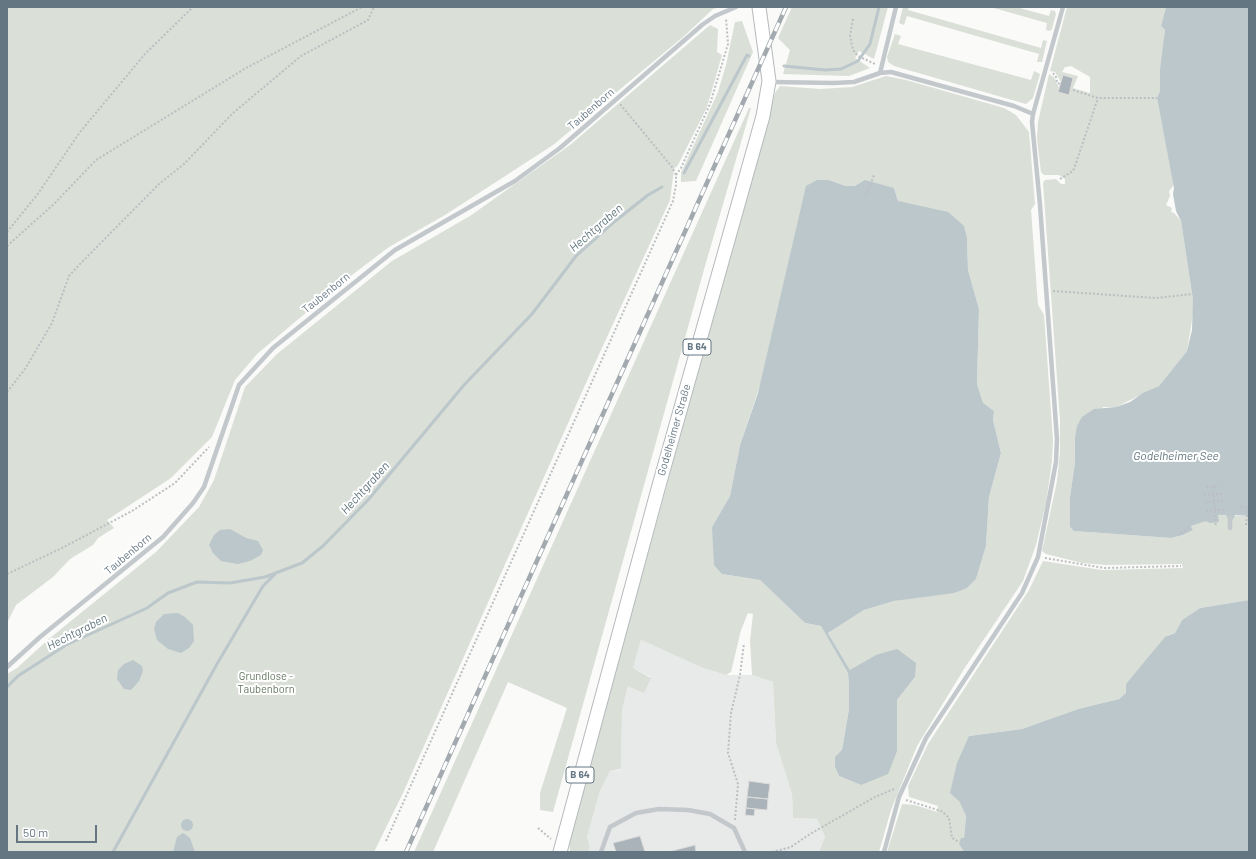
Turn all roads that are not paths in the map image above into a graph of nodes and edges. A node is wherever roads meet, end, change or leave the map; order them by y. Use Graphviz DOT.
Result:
graph roads {
  1 [pos="736,7"];
  2 [pos="759,7"];
  3 [pos="896,7"];
  4 [pos="1063,7"];
  5 [pos="880,73"];
  6 [pos="769,81"];
  7 [pos="1033,114"];
  8 [pos="1230,517"];
  9 [pos="1230,528"];
  10 [pos="7,667"];
  11 [pos="560,850"];
  12 [pos="601,852"];
  13 [pos="745,852"];
  14 [pos="884,852"];
  1 -- 10 [label="lane, Taubenborn"];
  2 -- 6 [label="main road, Godelheimer Straße / B 64"];
  3 -- 5 [label="lane"];
  4 -- 7 [label="lane"];
  5 -- 6 [label="lane"];
  5 -- 7 [label="lane"];
  6 -- 11 [label="main road, Godelheimer Straße / B 64"];
  7 -- 14 [label="lane"];
  8 -- 9 [label="lane"];
  12 -- 13 [label="lane"];
}
